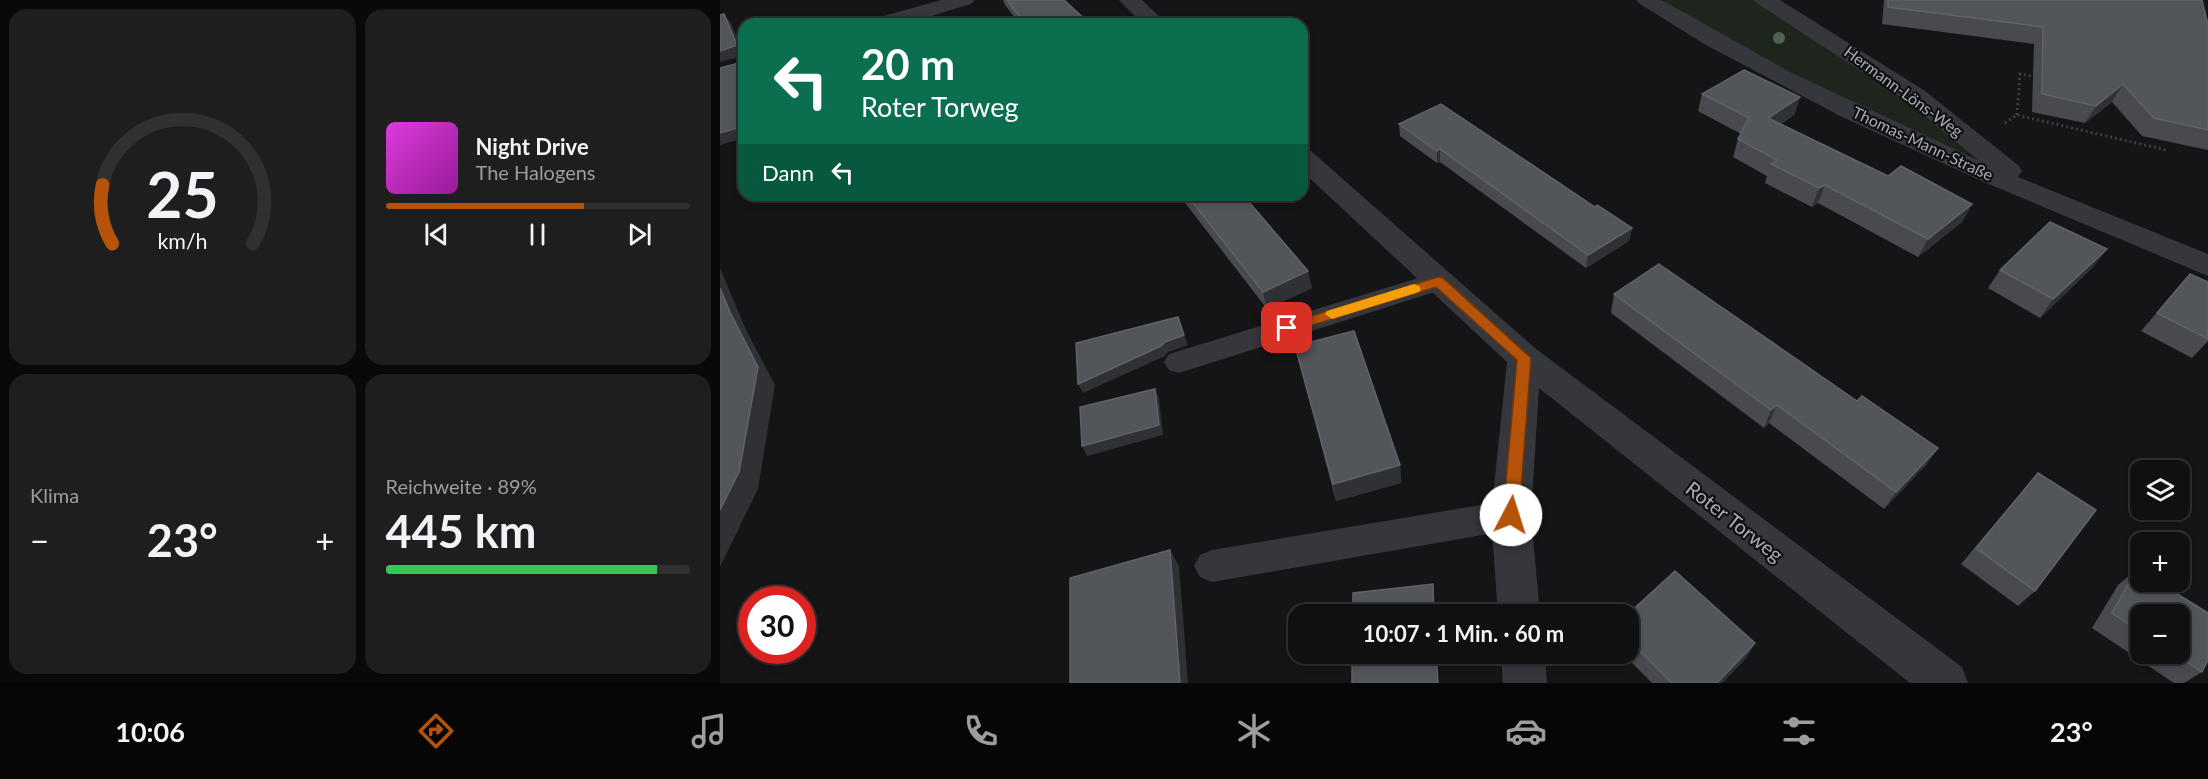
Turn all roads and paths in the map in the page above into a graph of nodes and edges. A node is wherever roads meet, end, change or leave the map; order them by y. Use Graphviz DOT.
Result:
graph roads {
  1 [pos="964,0"];
  2 [pos="1130,0"];
  3 [pos="1647,0"];
  4 [pos="1765,0"];
  5 [pos="902,18"];
  6 [pos="1150,18"];
  7 [pos="2042,78"];
  8 [pos="2017,115"];
  9 [pos="1977,145"];
  10 [pos="2166,150"];
  11 [pos="1308,162"];
  12 [pos="2034,194"];
  13 [pos="2208,266"];
  14 [pos="1438,281"];
  15 [pos="1524,358"];
  16 [pos="1179,362"];
  17 [pos="1511,515"];
  18 [pos="1212,566"];
  19 [pos="1518,604"];
  20 [pos="1523,664"];
  21 [pos="1525,683"];
  22 [pos="1946,683"];
  1 -- 5 [label="street"];
  2 -- 6 [label="street"];
  3 -- 12 [label="street, Thomas-Mann-Straße"];
  4 -- 9 [label="street, Hermann-Löns-Weg"];
  7 -- 8 [label="path"];
  8 -- 9 [label="path"];
  8 -- 10 [label="path"];
  9 -- 12 [label="street, Hermann-Löns-Weg"];
  11 -- 14 [label="street, Roter Torweg"];
  12 -- 13 [label="street, Thomas-Mann-Straße"];
  14 -- 15 [label="street, Roter Torweg"];
  14 -- 16 [label="lane"];
  15 -- 17 [label="street"];
  15 -- 22 [label="street, Roter Torweg"];
  17 -- 18 [label="lane"];
  17 -- 19 [label="street"];
  20 -- 21 [label="street"];
}
